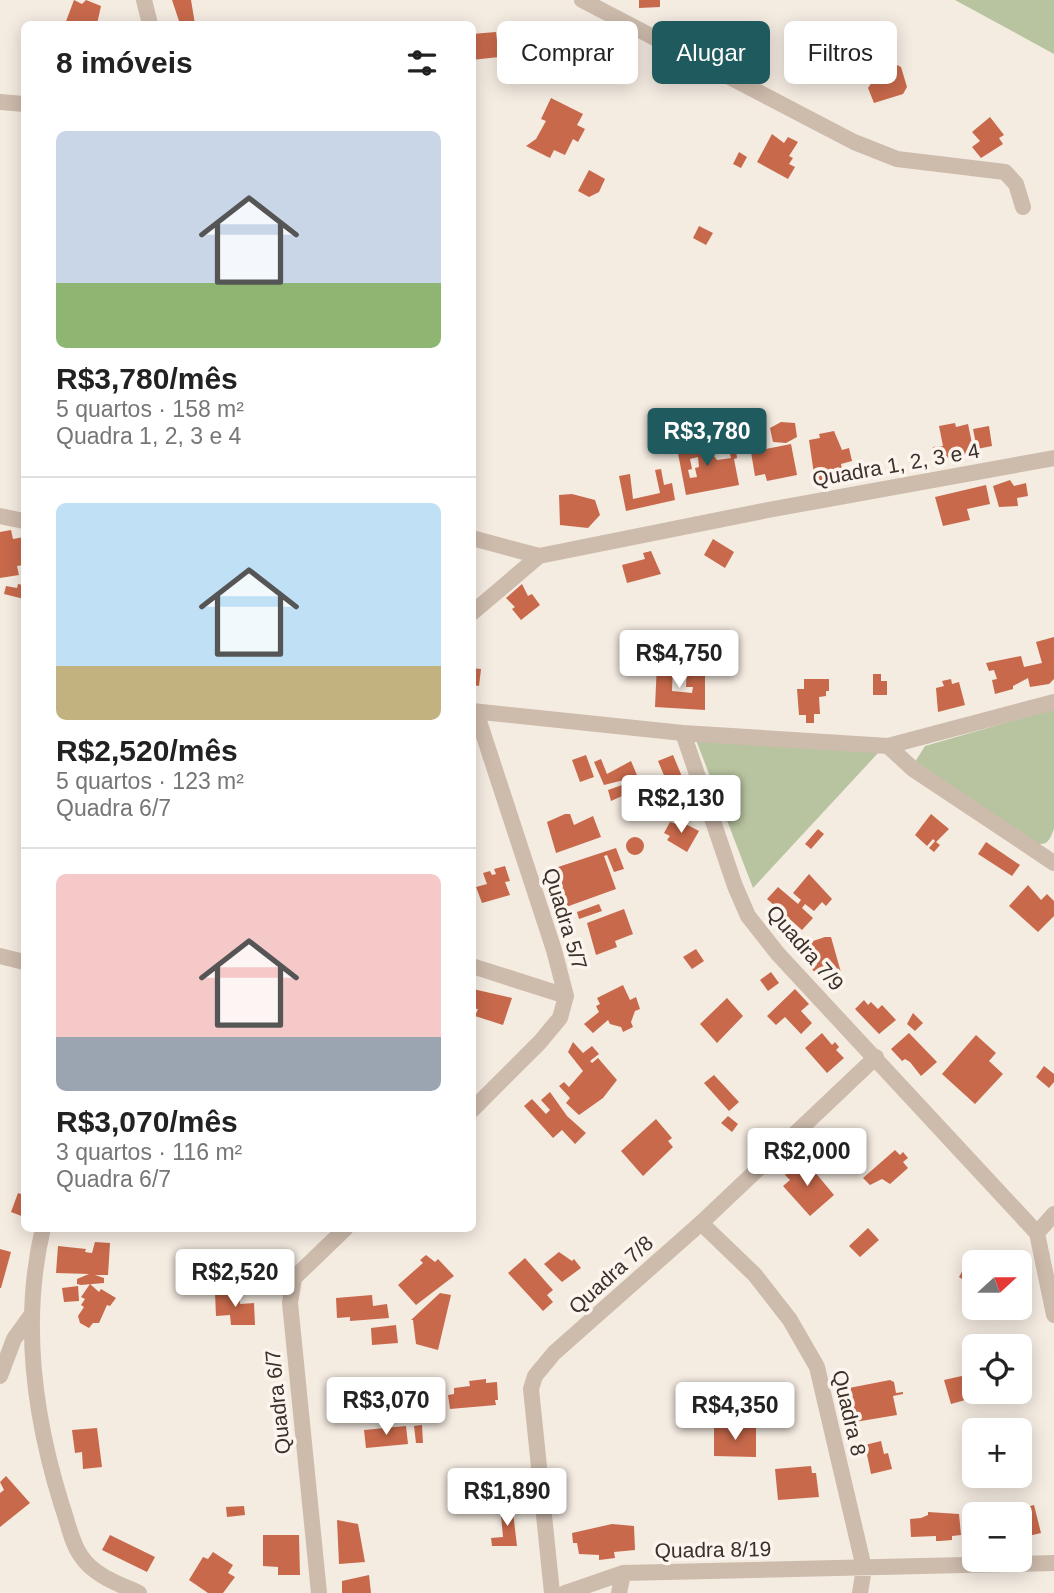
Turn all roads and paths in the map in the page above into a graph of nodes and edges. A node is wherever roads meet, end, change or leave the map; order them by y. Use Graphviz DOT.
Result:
graph roads {
  1 [pos="144,0"];
  2 [pos="582,0"];
  3 [pos="148,21"];
  4 [pos="0,102"];
  5 [pos="21,104"];
  6 [pos="1023,207"];
  7 [pos="1054,458"];
  8 [pos="0,516"];
  9 [pos="21,520"];
  10 [pos="476,539"];
  11 [pos="539,556"];
  12 [pos="476,610"];
  13 [pos="1054,702"];
  14 [pos="476,712"];
  15 [pos="476,718"];
  16 [pos="683,733"];
  17 [pos="888,746"];
  18 [pos="1052,855"];
  19 [pos="0,956"];
  20 [pos="21,961"];
  21 [pos="476,967"];
  22 [pos="566,996"];
  23 [pos="876,1057"];
  24 [pos="476,1106"];
  25 [pos="1054,1214"];
  26 [pos="701,1223"];
  27 [pos="42,1232"];
  28 [pos="341,1232"];
  29 [pos="1037,1236"];
  30 [pos="1054,1244"];
  31 [pos="32,1314"];
  32 [pos="1054,1315"];
  33 [pos="0,1376"];
  34 [pos="1054,1563"];
  35 [pos="864,1568"];
  36 [pos="623,1573"];
  37 [pos="139,1593"];
  38 [pos="319,1593"];
  39 [pos="552,1593"];
  40 [pos="565,1593"];
  41 [pos="619,1593"];
  42 [pos="859,1593"];
  1 -- 3 [label="street"];
  2 -- 6 [label="street"];
  4 -- 5 [label="street"];
  7 -- 11 [label="street, Quadra 1, 2, 3 e 4"];
  8 -- 9 [label="street"];
  10 -- 11 [label="street"];
  11 -- 12 [label="street"];
  13 -- 17 [label="street"];
  14 -- 16 [label="street"];
  15 -- 22 [label="street, Quadra 5/7"];
  16 -- 17 [label="street"];
  16 -- 23 [label="street, Quadra 7/9"];
  17 -- 18 [label="street"];
  19 -- 20 [label="street"];
  21 -- 22 [label="street"];
  22 -- 24 [label="street, Quadra 5/7"];
  23 -- 26 [label="street, Quadra 7/8"];
  23 -- 29 [label="street, Quadra 7/9"];
  25 -- 29 [label="street"];
  26 -- 35 [label="street, Quadra 8"];
  26 -- 39 [label="street, Quadra 7/8"];
  27 -- 31 [label="street"];
  28 -- 38 [label="street, Quadra 6/7"];
  29 -- 30 [label="street"];
  29 -- 32 [label="street"];
  31 -- 33 [label="street"];
  31 -- 37 [label="street"];
  34 -- 35 [label="street, Quadra 8/19"];
  35 -- 36 [label="street, Quadra 8/19"];
  35 -- 42 [label="street"];
  36 -- 40 [label="street, Quadra 8/19"];
  36 -- 41 [label="street"];
}
